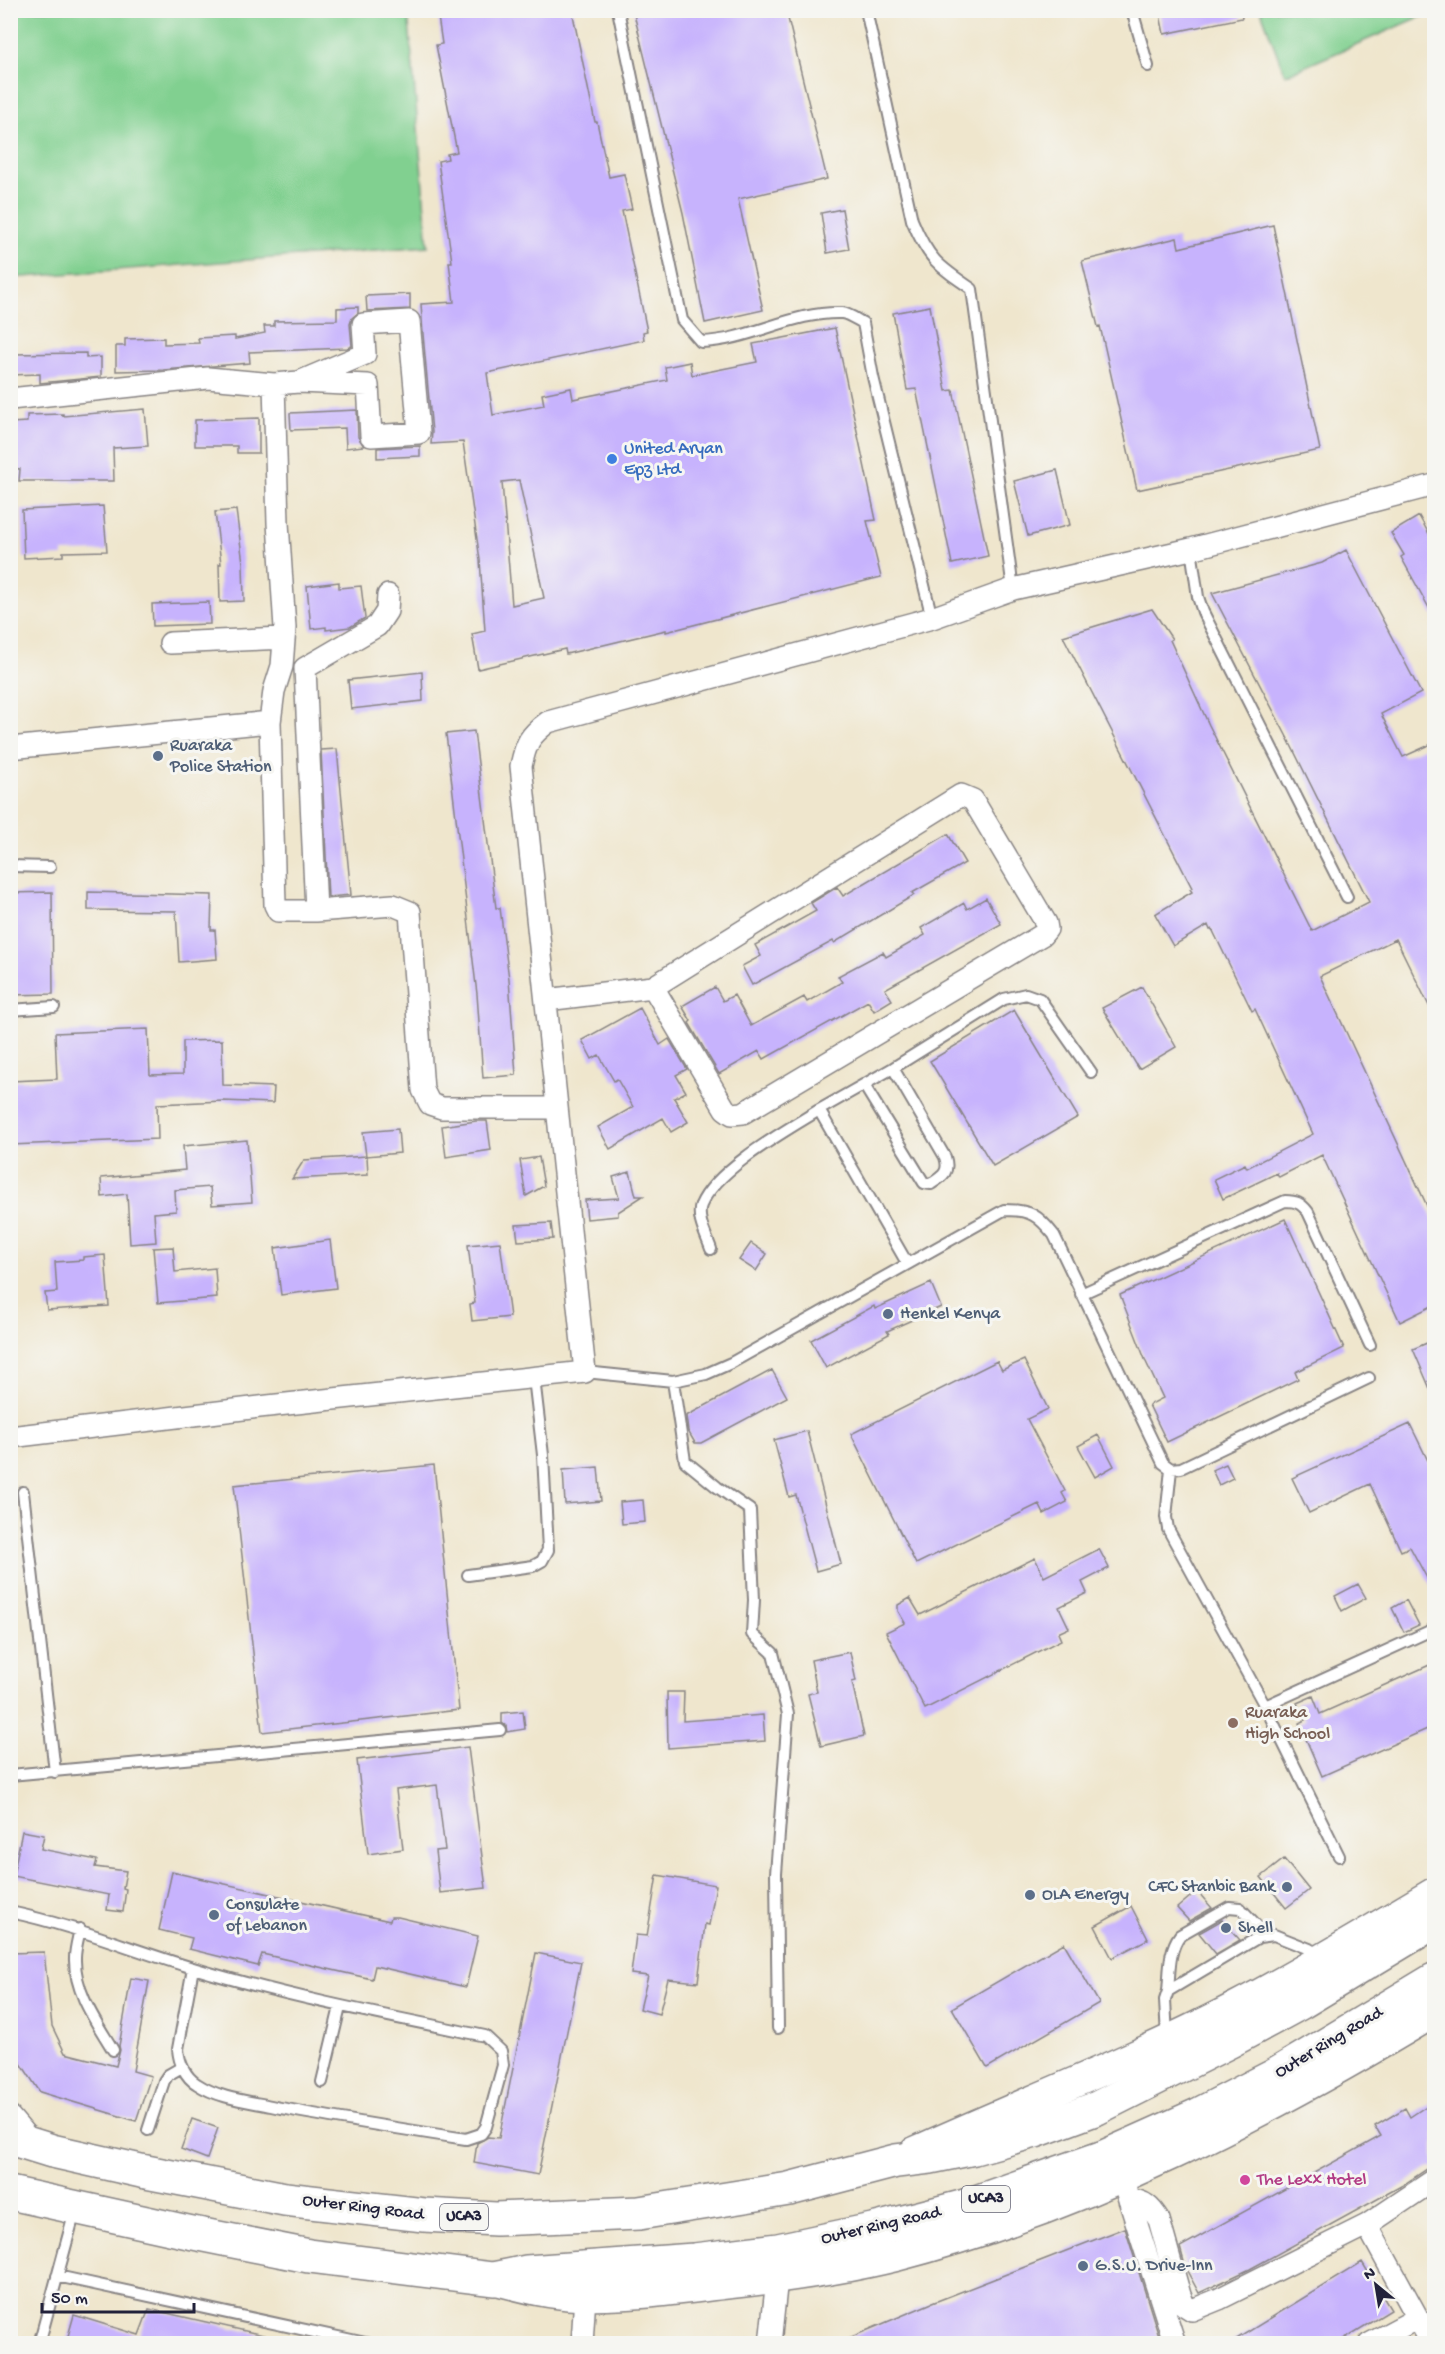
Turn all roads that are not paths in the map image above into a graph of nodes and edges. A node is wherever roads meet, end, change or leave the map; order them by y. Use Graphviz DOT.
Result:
graph roads {
  1 [pos="618,10"];
  2 [pos="866,10"];
  3 [pos="1132,10"];
  4 [pos="1148,66"];
  5 [pos="365,354"];
  6 [pos="299,382"];
  7 [pos="274,384"];
  8 [pos="368,385"];
  9 [pos="10,399"];
  10 [pos="1434,485"];
  11 [pos="1191,549"];
  12 [pos="1013,589"];
  13 [pos="388,596"];
  14 [pos="932,618"];
  15 [pos="284,638"];
  16 [pos="170,643"];
  17 [pos="282,666"];
  18 [pos="305,668"];
  19 [pos="270,722"];
  20 [pos="10,748"];
  21 [pos="10,866"];
  22 [pos="50,867"];
  23 [pos="1347,897"];
  24 [pos="316,911"];
  25 [pos="653,987"];
  26 [pos="546,1000"];
  27 [pos="54,1006"];
  28 [pos="10,1010"];
  29 [pos="893,1068"];
  30 [pos="1091,1072"];
  31 [pos="864,1085"];
  32 [pos="557,1108"];
  33 [pos="819,1110"];
  34 [pos="711,1249"];
  35 [pos="907,1263"];
  36 [pos="1081,1294"];
  37 [pos="1370,1345"];
  38 [pos="585,1372"];
  39 [pos="534,1378"];
  40 [pos="1369,1378"];
  41 [pos="674,1381"];
  42 [pos="10,1437"];
  43 [pos="1171,1469"];
  44 [pos="23,1492"];
  45 [pos="468,1575"];
  46 [pos="1434,1629"];
  47 [pos="1265,1706"];
  48 [pos="500,1730"];
  49 [pos="55,1772"];
  50 [pos="10,1775"];
  51 [pos="1339,1856"];
  52 [pos="1434,1893"];
  53 [pos="10,1912"];
  54 [pos="1434,1922"];
  55 [pos="80,1929"];
  56 [pos="1266,1935"];
  57 [pos="1327,1956"];
  58 [pos="193,1968"];
  59 [pos="1434,1980"];
  60 [pos="1168,1992"];
  61 [pos="340,2007"];
  62 [pos="1434,2012"];
  63 [pos="778,2028"];
  64 [pos="1167,2040"];
  65 [pos="113,2050"];
  66 [pos="182,2067"];
  67 [pos="322,2082"];
  68 [pos="10,2117"];
  69 [pos="148,2130"];
  70 [pos="22,2142"];
  71 [pos="896,2161"];
  72 [pos="1434,2180"];
  73 [pos="1125,2189"];
  74 [pos="13,2196"];
  75 [pos="75,2208"];
  76 [pos="1367,2225"];
  77 [pos="57,2276"];
  78 [pos="777,2278"];
  79 [pos="493,2279"];
  80 [pos="585,2295"];
  81 [pos="1418,2318"];
  82 [pos="39,2343"];
  83 [pos="370,2343"];
  84 [pos="582,2343"];
  85 [pos="770,2343"];
  86 [pos="1175,2343"];
  87 [pos="1369,2343"];
  88 [pos="1432,2343"];
  1 -- 14 [label="lane"];
  2 -- 12 [label="lane"];
  3 -- 4 [label="lane"];
  5 -- 6 [label="street"];
  5 -- 8 [label="street"];
  5 -- 8 [label="street"];
  6 -- 7 [label="street"];
  6 -- 8 [label="street"];
  7 -- 9 [label="street"];
  7 -- 15 [label="street"];
  10 -- 11 [label="street"];
  11 -- 12 [label="street"];
  11 -- 23 [label="lane"];
  12 -- 14 [label="street"];
  13 -- 18 [label="street"];
  14 -- 26 [label="street"];
  15 -- 16 [label="street"];
  15 -- 17 [label="street"];
  17 -- 18 [label="street"];
  17 -- 19 [label="street"];
  18 -- 24 [label="street"];
  19 -- 20 [label="street"];
  19 -- 24 [label="street"];
  21 -- 22 [label="lane"];
  24 -- 32 [label="street"];
  25 -- 25 [label="street"];
  25 -- 26 [label="street"];
  26 -- 32 [label="street"];
  27 -- 28 [label="lane"];
  29 -- 30 [label="lane"];
  29 -- 31 [label="lane"];
  29 -- 31 [label="lane"];
  31 -- 33 [label="lane"];
  32 -- 38 [label="street"];
  33 -- 34 [label="lane"];
  33 -- 35 [label="lane"];
  35 -- 36 [label="lane"];
  35 -- 41 [label="lane"];
  36 -- 37 [label="lane"];
  36 -- 43 [label="lane"];
  38 -- 39 [label="street"];
  38 -- 41 [label="lane"];
  39 -- 42 [label="street"];
  39 -- 45 [label="lane"];
  40 -- 43 [label="lane"];
  41 -- 63 [label="lane"];
  43 -- 47 [label="lane"];
  44 -- 49 [label="lane"];
  46 -- 47 [label="lane"];
  47 -- 51 [label="lane"];
  48 -- 49 [label="lane"];
  49 -- 50 [label="lane"];
  52 -- 57 [label="main road, Outer Ring Road / UCA3"];
  53 -- 55 [label="lane"];
  54 -- 71 [label="main road, Outer Ring Road / UCA3"];
  55 -- 58 [label="lane"];
  55 -- 65 [label="lane"];
  56 -- 57 [label="lane"];
  56 -- 60 [label="lane"];
  56 -- 60 [label="lane"];
  57 -- 64 [label="main road, Outer Ring Road / UCA3"];
  58 -- 61 [label="lane"];
  58 -- 66 [label="lane"];
  59 -- 79 [label="main road, Outer Ring Road / UCA3"];
  60 -- 64 [label="lane"];
  61 -- 66 [label="lane"];
  61 -- 67 [label="lane"];
  62 -- 73 [label="main road, Outer Ring Road / UCA3"];
  64 -- 71 [label="main road, Outer Ring Road / UCA3"];
  66 -- 69 [label="lane"];
  68 -- 70 [label="street"];
  70 -- 71 [label="main road, Outer Ring Road / UCA3"];
  72 -- 76 [label="street"];
  73 -- 76 [label="street"];
  73 -- 78 [label="main road, Outer Ring Road / UCA3"];
  73 -- 86 [label="street"];
  74 -- 75 [label="main road, Outer Ring Road / UCA3"];
  75 -- 77 [label="lane"];
  75 -- 79 [label="main road, Outer Ring Road / UCA3"];
  76 -- 81 [label="street"];
  77 -- 82 [label="lane"];
  77 -- 83 [label="lane"];
  78 -- 80 [label="main road, Outer Ring Road / UCA3"];
  78 -- 85 [label="street"];
  79 -- 80 [label="main road, Outer Ring Road / UCA3"];
  80 -- 84 [label="street"];
  81 -- 87 [label="street"];
  81 -- 88 [label="street"];
}
